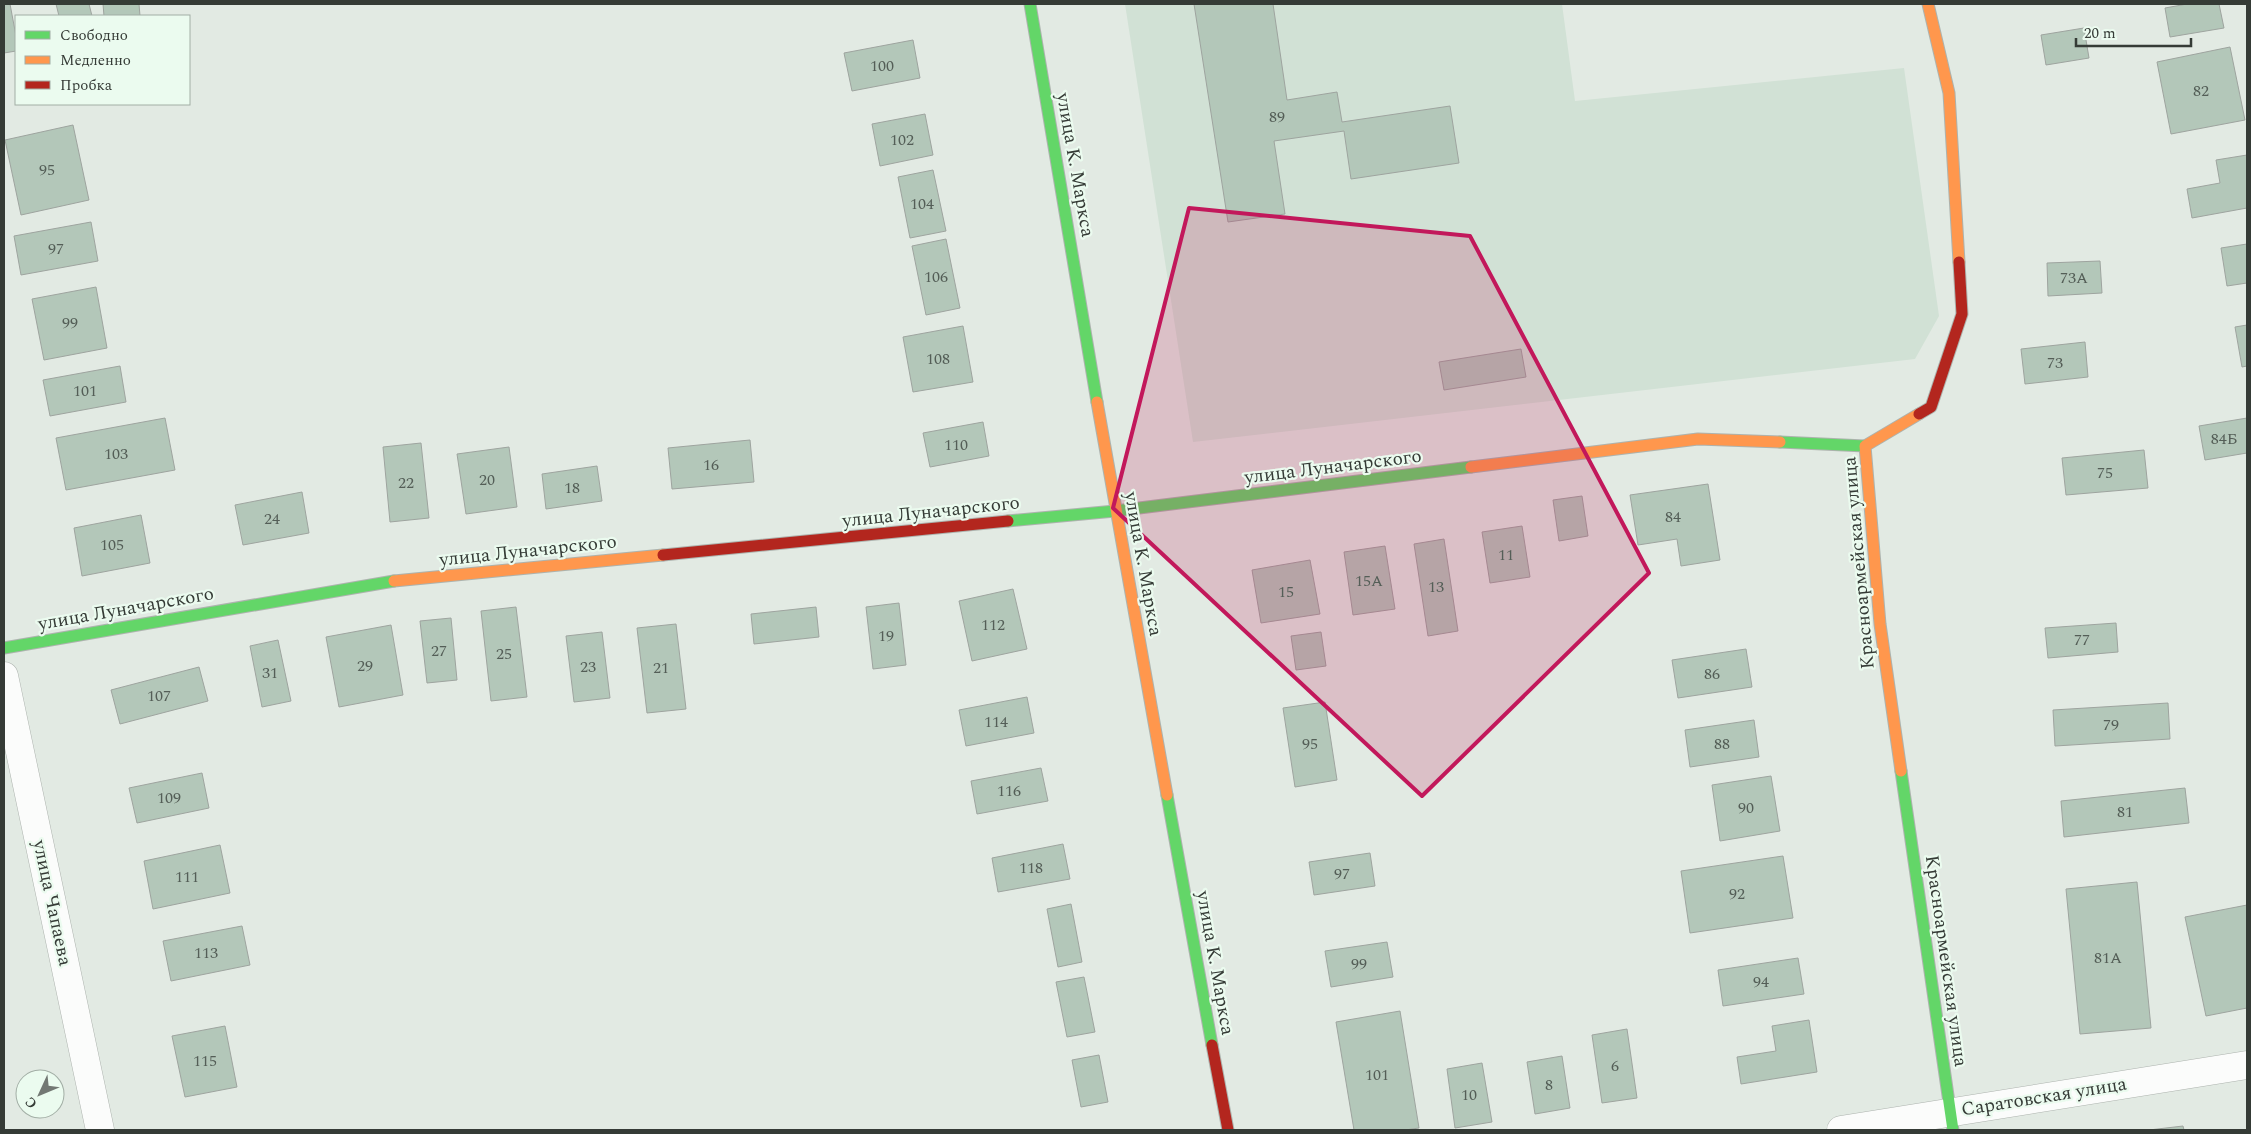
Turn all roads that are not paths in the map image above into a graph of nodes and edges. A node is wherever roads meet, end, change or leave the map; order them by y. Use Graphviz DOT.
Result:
graph roads {
  1 [pos="1030,4"];
  2 [pos="1928,4"];
  3 [pos="1865,446"];
  4 [pos="1116,511"];
  5 [pos="4,648"];
  6 [pos="4,676"];
  7 [pos="2247,1065"];
  8 [pos="1951,1121"];
  9 [pos="100,1130"];
  10 [pos="1228,1130"];
  11 [pos="1841,1130"];
  1 -- 4 [label="street, улица К. Маркса"];
  2 -- 3 [label="street, Красноармейская улица"];
  3 -- 4 [label="street, улица Луначарского"];
  3 -- 8 [label="street, Красноармейская улица"];
  4 -- 5 [label="street, улица Луначарского"];
  4 -- 10 [label="street, улица К. Маркса"];
  6 -- 9 [label="street, улица Чапаева"];
  7 -- 8 [label="street, Саратовская улица"];
  8 -- 11 [label="street, Саратовская улица"];
}
